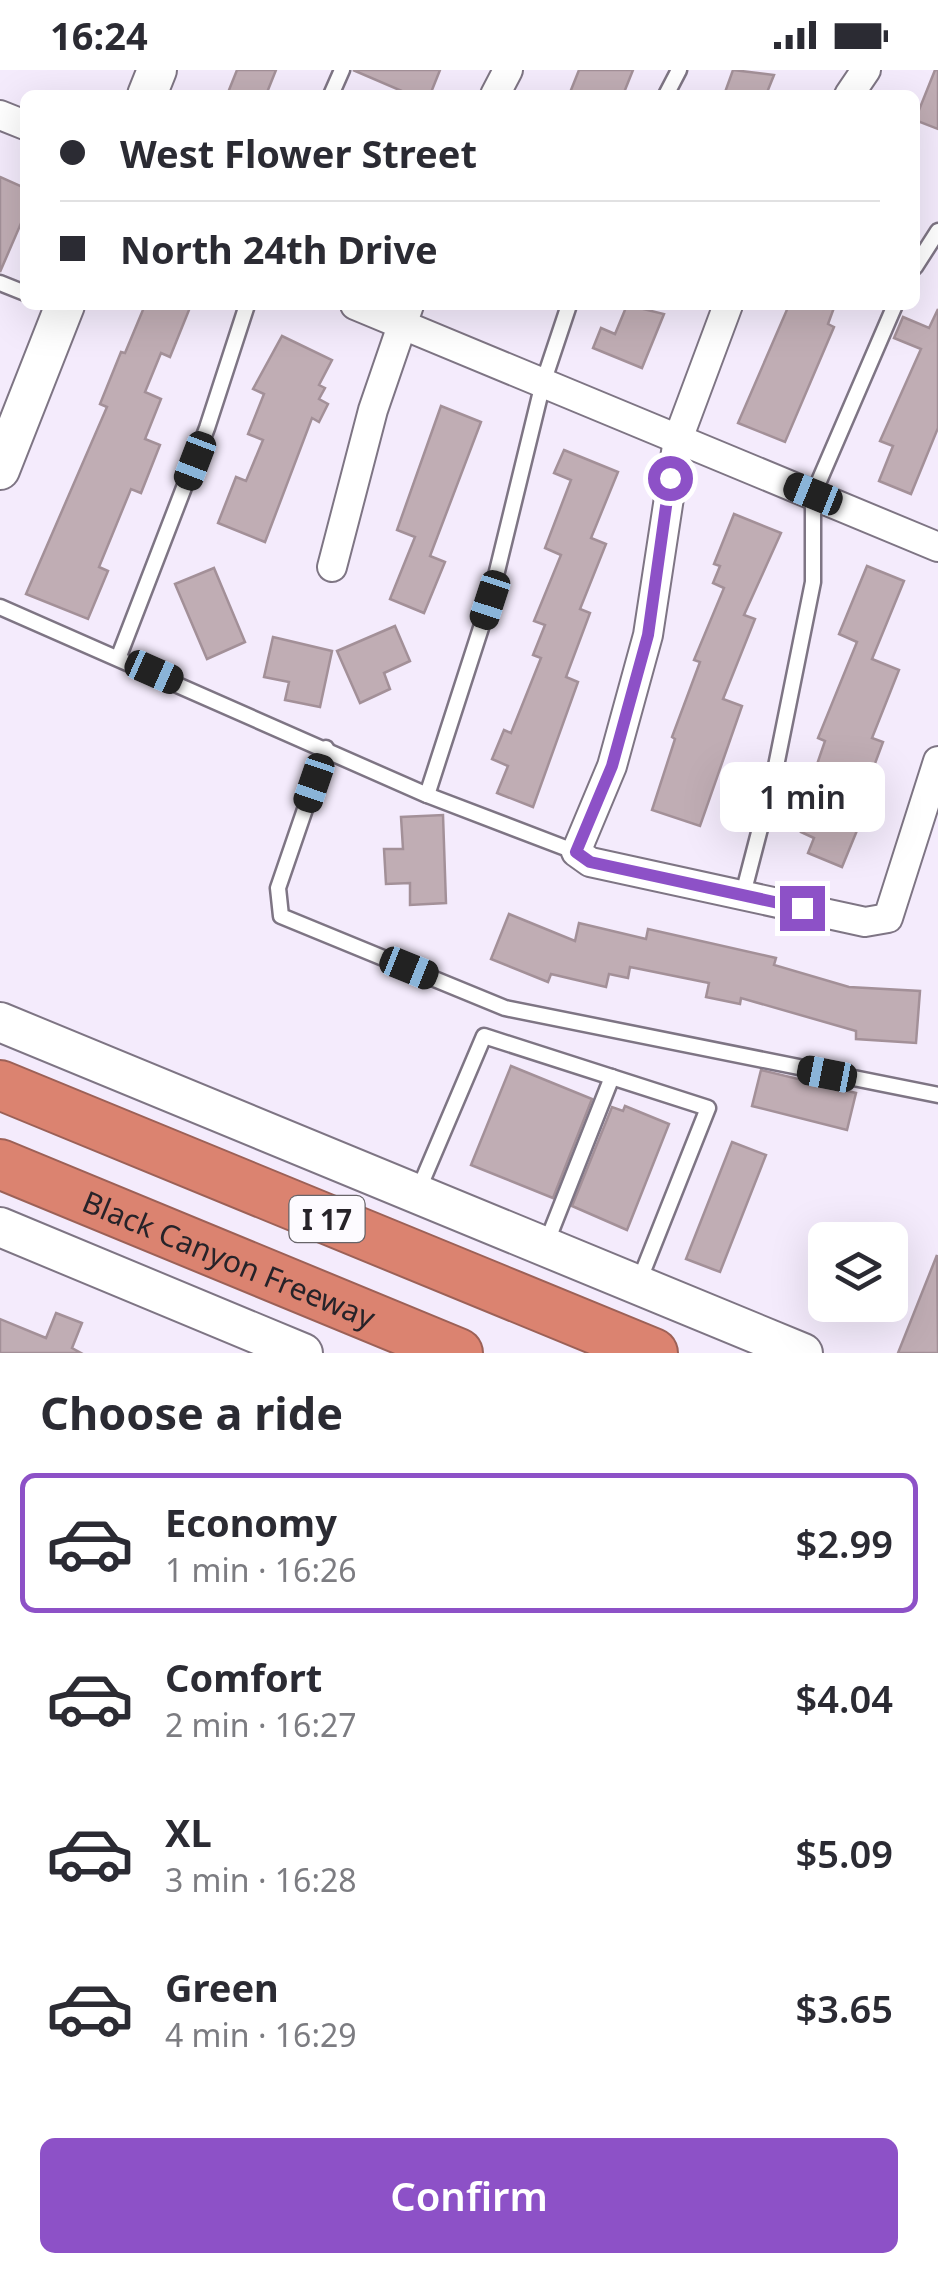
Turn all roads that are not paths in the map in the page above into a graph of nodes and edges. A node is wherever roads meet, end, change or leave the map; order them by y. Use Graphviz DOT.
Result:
graph roads {
  1 [pos="938,231"];
  2 [pos="920,259"];
  3 [pos="60,310"];
  4 [pos="245,310"];
  5 [pos="380,310"];
  6 [pos="567,310"];
  7 [pos="726,310"];
  8 [pos="893,310"];
  9 [pos="405,315"];
  10 [pos="543,383"];
  11 [pos="678,439"];
  12 [pos="2,457"];
  13 [pos="813,494"];
  14 [pos="938,546"];
  15 [pos="332,567"];
  16 [pos="0,607"];
  17 [pos="119,656"];
  18 [pos="326,748"];
  19 [pos="938,760"];
  20 [pos="428,795"];
  21 [pos="576,852"];
  22 [pos="743,894"];
  23 [pos="0,1022"];
  24 [pos="612,1077"];
  25 [pos="0,1085"];
  26 [pos="938,1095"];
  27 [pos="0,1114"];
  28 [pos="0,1164"];
  29 [pos="416,1196"];
  30 [pos="0,1227"];
  31 [pos="544,1249"];
  32 [pos="638,1286"];
  33 [pos="303,1353"];
  34 [pos="458,1353"];
  35 [pos="578,1353"];
  36 [pos="653,1353"];
  37 [pos="802,1353"];
  1 -- 2 [label="lane"];
  3 -- 12 [label="main road"];
  4 -- 17 [label="lane"];
  5 -- 9 [label="street"];
  6 -- 10 [label="lane"];
  7 -- 11 [label="street"];
  8 -- 13 [label="lane"];
  9 -- 10 [label="street"];
  9 -- 15 [label="street"];
  10 -- 11 [label="street"];
  10 -- 20 [label="lane"];
  11 -- 13 [label="street"];
  11 -- 21 [label="street"];
  13 -- 14 [label="street"];
  13 -- 22 [label="lane"];
  16 -- 17 [label="lane"];
  17 -- 18 [label="lane"];
  18 -- 20 [label="lane"];
  18 -- 26 [label="lane"];
  19 -- 22 [label="street"];
  20 -- 21 [label="lane"];
  21 -- 22 [label="street"];
  23 -- 29 [label="main road"];
  24 -- 29 [label="lane"];
  24 -- 31 [label="lane"];
  24 -- 32 [label="lane"];
  25 -- 36 [label="highway, I 17"];
  27 -- 35 [label="highway"];
  28 -- 34 [label="highway, Black Canyon Freeway / I 17"];
  29 -- 31 [label="main road"];
  30 -- 33 [label="main road"];
  31 -- 32 [label="main road"];
  32 -- 37 [label="main road"];
}
